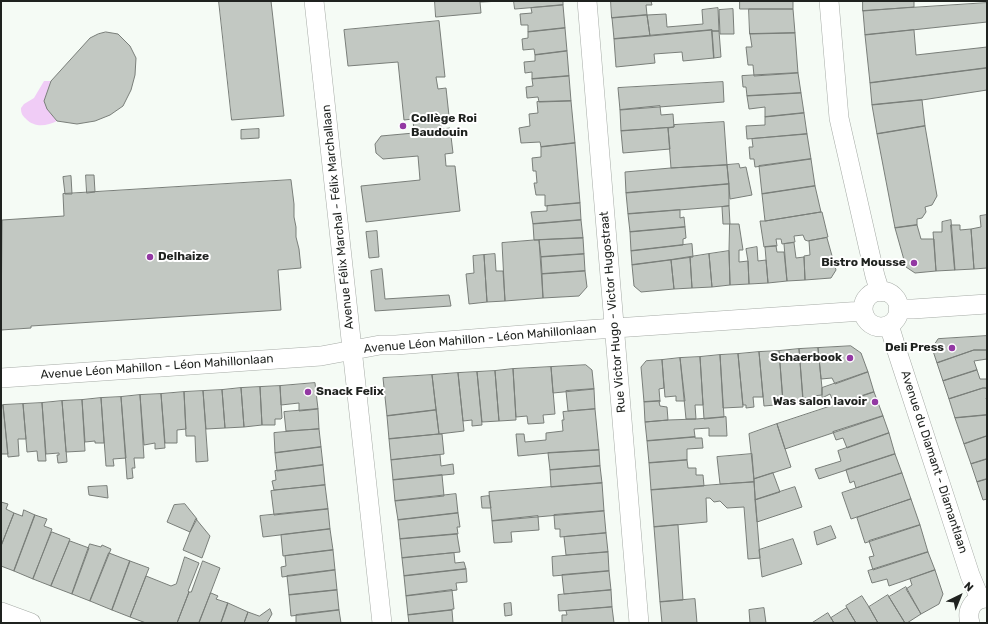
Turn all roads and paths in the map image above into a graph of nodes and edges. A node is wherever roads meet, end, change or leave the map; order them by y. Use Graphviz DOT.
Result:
graph roads {
  1 [pos="314,1"];
  2 [pos="588,1"];
  3 [pos="829,1"];
  4 [pos="880,292"];
  5 [pos="987,304"];
  6 [pos="863,311"];
  7 [pos="894,317"];
  8 [pos="614,328"];
  9 [pos="353,350"];
  10 [pos="1,378"];
  11 [pos="983,598"];
  12 [pos="1,612"];
  13 [pos="31,623"];
  14 [pos="382,623"];
  15 [pos="639,623"];
  16 [pos="970,623"];
  1 -- 9 [label="street, Avenue Félix Marchal - Félix Marchallaan"];
  2 -- 8 [label="street, Rue Victor Hugo - Victor Hugostraat"];
  3 -- 4 [label="street"];
  4 -- 6 [label="street"];
  4 -- 7 [label="street, Avenue du Diamant - Diamantlaan"];
  5 -- 7 [label="street"];
  6 -- 7 [label="street"];
  6 -- 8 [label="street, Avenue Léon Mahillon - Léon Mahillonlaan"];
  7 -- 11 [label="street, Avenue du Diamant - Diamantlaan"];
  8 -- 9 [label="street, Avenue Léon Mahillon - Léon Mahillonlaan"];
  8 -- 15 [label="street, Rue Victor Hugo - Victor Hugostraat"];
  9 -- 10 [label="street, Avenue Léon Mahillon - Léon Mahillonlaan"];
  9 -- 14 [label="street, Avenue Félix Marchal - Félix Marchallaan"];
  11 -- 16 [label="street, Avenue du Diamant - Diamantlaan"];
  12 -- 13 [label="street"];
}
